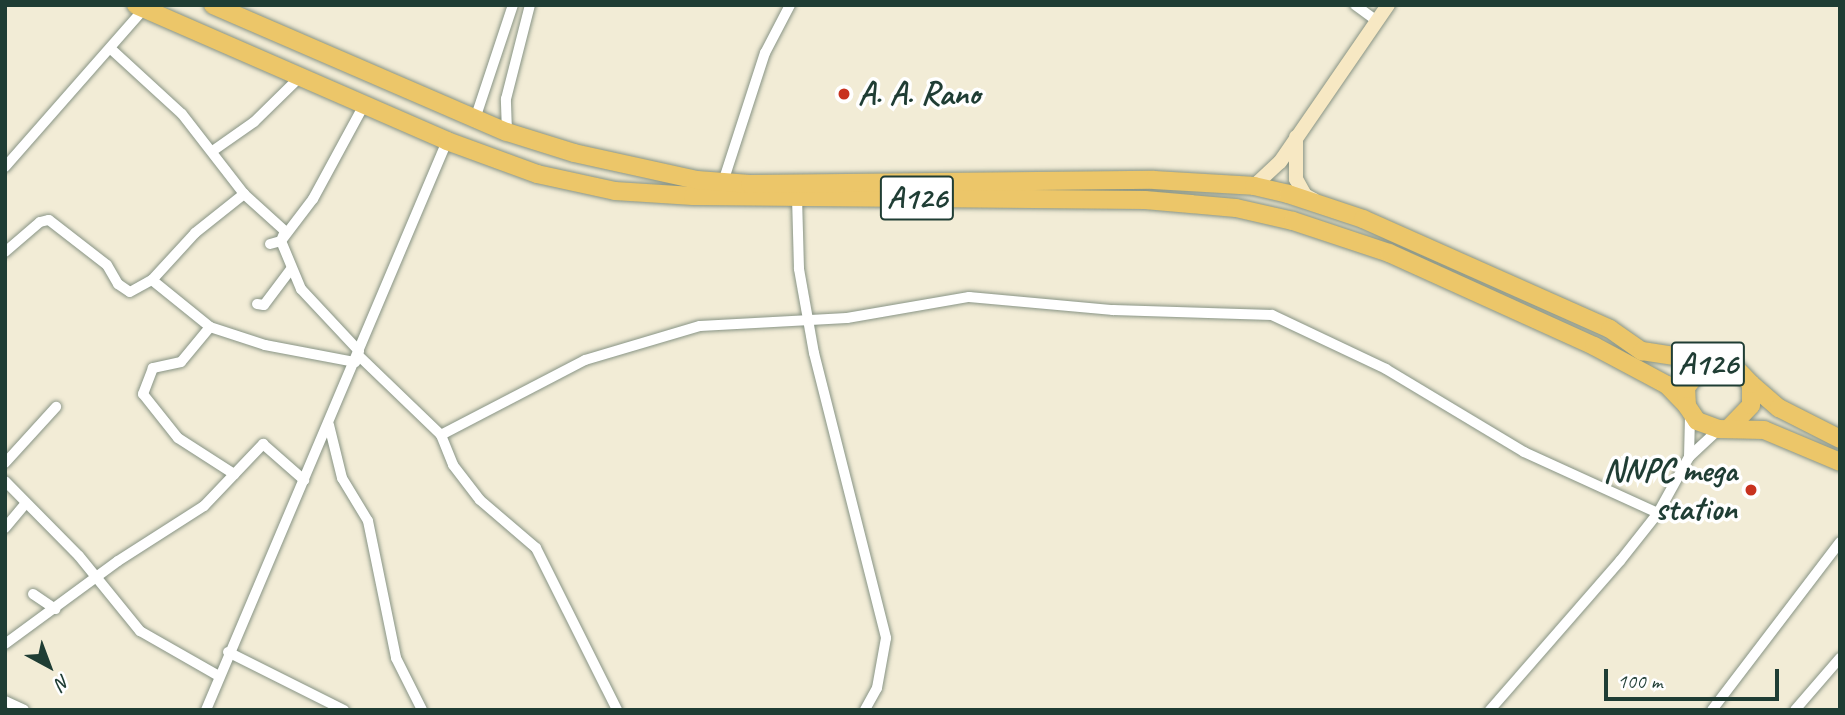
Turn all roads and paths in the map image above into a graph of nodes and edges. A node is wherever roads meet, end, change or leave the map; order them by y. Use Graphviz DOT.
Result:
graph roads {
  1 [pos="213,5"];
  2 [pos="513,5"];
  3 [pos="530,5"];
  4 [pos="790,5"];
  5 [pos="1355,5"];
  6 [pos="1388,5"];
  7 [pos="140,7"];
  8 [pos="1376,20"];
  9 [pos="111,49"];
  10 [pos="299,78"];
  11 [pos="364,105"];
  12 [pos="475,119"];
  13 [pos="507,132"];
  14 [pos="1296,136"];
  15 [pos="447,141"];
  16 [pos="214,150"];
  17 [pos="5,167"];
  18 [pos="723,182"];
  19 [pos="1254,186"];
  20 [pos="244,194"];
  21 [pos="797,197"];
  22 [pos="1319,202"];
  23 [pos="281,241"];
  24 [pos="270,244"];
  25 [pos="5,252"];
  26 [pos="291,269"];
  27 [pos="152,280"];
  28 [pos="257,304"];
  29 [pos="808,321"];
  30 [pos="210,327"];
  31 [pos="357,356"];
  32 [pos="1713,362"];
  33 [pos="1751,384"];
  34 [pos="56,407"];
  35 [pos="1688,409"];
  36 [pos="329,425"];
  37 [pos="1725,428"];
  38 [pos="441,435"];
  39 [pos="1840,439"];
  40 [pos="1689,457"];
  41 [pos="1840,462"];
  42 [pos="5,463"];
  43 [pos="234,474"];
  44 [pos="304,480"];
  45 [pos="5,481"];
  46 [pos="24,505"];
  47 [pos="1658,513"];
  48 [pos="5,528"];
  49 [pos="1840,542"];
  50 [pos="99,578"];
  51 [pos="33,594"];
  52 [pos="55,609"];
  53 [pos="5,644"];
  54 [pos="228,652"];
  55 [pos="1840,658"];
  56 [pos="219,676"];
  57 [pos="5,701"];
  58 [pos="24,710"];
  59 [pos="206,710"];
  60 [pos="344,710"];
  61 [pos="422,710"];
  62 [pos="617,710"];
  63 [pos="865,710"];
  64 [pos="1490,710"];
  65 [pos="1712,710"];
  66 [pos="1795,710"];
  1 -- 12 [label="highway, A126"];
  2 -- 12 [label="street"];
  3 -- 13 [label="street"];
  4 -- 18 [label="street"];
  5 -- 8 [label="street"];
  6 -- 8 [label="street"];
  7 -- 9 [label="street"];
  7 -- 10 [label="highway, A126"];
  8 -- 14 [label="street"];
  9 -- 16 [label="street"];
  9 -- 17 [label="street"];
  10 -- 11 [label="highway, A126"];
  10 -- 16 [label="street"];
  11 -- 15 [label="highway, A126"];
  11 -- 23 [label="street"];
  12 -- 13 [label="highway, A126"];
  13 -- 18 [label="highway, A126"];
  14 -- 19 [label="street"];
  14 -- 22 [label="street"];
  15 -- 21 [label="highway, A126"];
  15 -- 31 [label="street"];
  16 -- 20 [label="street"];
  18 -- 19 [label="highway, A126"];
  19 -- 22 [label="highway, A126"];
  20 -- 23 [label="street"];
  20 -- 27 [label="street"];
  21 -- 29 [label="street"];
  21 -- 35 [label="highway, A126"];
  22 -- 32 [label="highway, A126"];
  23 -- 24 [label="street"];
  23 -- 26 [label="street"];
  25 -- 27 [label="street"];
  26 -- 28 [label="street"];
  26 -- 31 [label="street"];
  27 -- 30 [label="street"];
  29 -- 38 [label="street"];
  29 -- 47 [label="street"];
  29 -- 63 [label="street"];
  30 -- 31 [label="street"];
  30 -- 43 [label="street"];
  31 -- 36 [label="street"];
  31 -- 38 [label="street"];
  32 -- 33 [label="highway, A126"];
  32 -- 35 [label="highway, A126"];
  33 -- 37 [label="highway, A126"];
  33 -- 39 [label="highway, A126"];
  34 -- 42 [label="street"];
  35 -- 37 [label="highway, A126"];
  35 -- 40 [label="street"];
  36 -- 44 [label="street"];
  36 -- 61 [label="street"];
  37 -- 40 [label="street"];
  37 -- 41 [label="highway, A126"];
  38 -- 62 [label="street"];
  40 -- 47 [label="street"];
  43 -- 44 [label="street"];
  43 -- 50 [label="street"];
  44 -- 54 [label="street"];
  45 -- 46 [label="street"];
  46 -- 48 [label="street"];
  46 -- 50 [label="street"];
  47 -- 64 [label="street"];
  49 -- 65 [label="street"];
  50 -- 52 [label="street"];
  50 -- 56 [label="street"];
  51 -- 52 [label="street"];
  52 -- 53 [label="street"];
  54 -- 56 [label="street"];
  54 -- 60 [label="street"];
  55 -- 66 [label="street"];
  56 -- 59 [label="street"];
  57 -- 58 [label="street"];
}
